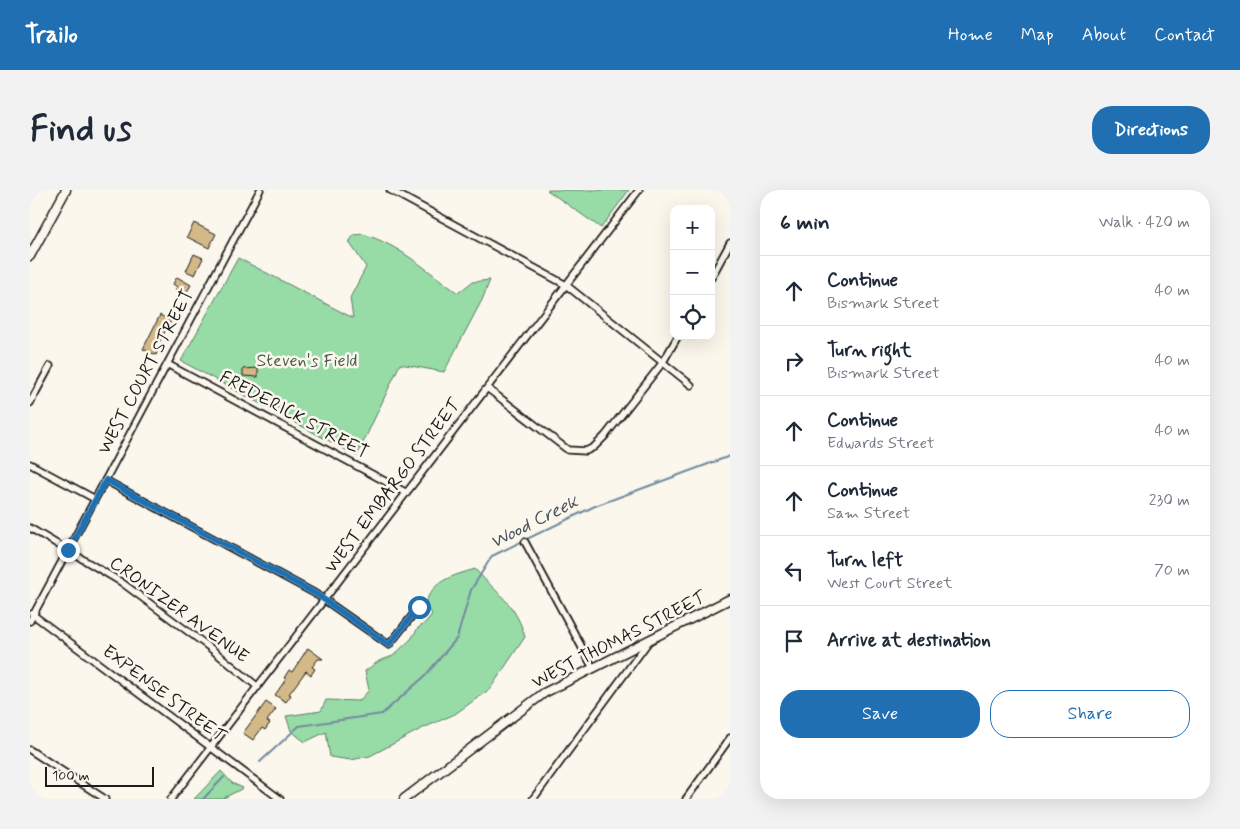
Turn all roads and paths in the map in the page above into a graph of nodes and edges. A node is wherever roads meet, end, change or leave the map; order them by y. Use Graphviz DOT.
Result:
graph roads {
  1 [pos="66,190"];
  2 [pos="260,190"];
  3 [pos="390,190"];
  4 [pos="639,190"];
  5 [pos="730,243"];
  6 [pos="30,256"];
  7 [pos="715,271"];
  8 [pos="566,285"];
  9 [pos="676,340"];
  10 [pos="663,362"];
  11 [pos="167,364"];
  12 [pos="50,366"];
  13 [pos="691,385"];
  14 [pos="487,388"];
  15 [pos="30,403"];
  16 [pos="30,464"];
  17 [pos="106,480"];
  18 [pos="407,493"];
  19 [pos="95,499"];
  20 [pos="30,528"];
  21 [pos="525,542"];
  22 [pos="68,550"];
  23 [pos="325,599"];
  24 [pos="730,600"];
  25 [pos="419,607"];
  26 [pos="31,616"];
  27 [pos="650,640"];
  28 [pos="593,668"];
  29 [pos="258,687"];
  30 [pos="730,738"];
  31 [pos="211,748"];
  32 [pos="30,750"];
  33 [pos="105,799"];
  34 [pos="171,799"];
  35 [pos="280,799"];
  36 [pos="404,799"];
  37 [pos="533,799"];
  38 [pos="686,799"];
  1 -- 6 [label="street"];
  2 -- 11 [label="street, WEST COURT STREET"];
  3 -- 8 [label="street"];
  4 -- 8 [label="street, WEST EMBARGO STREET"];
  5 -- 7 [label="street"];
  8 -- 10 [label="street"];
  8 -- 14 [label="street, WEST EMBARGO STREET"];
  9 -- 10 [label="street"];
  10 -- 13 [label="street"];
  10 -- 14 [label="street"];
  11 -- 17 [label="street, WEST COURT STREET"];
  11 -- 18 [label="street, FREDERICK STREET"];
  12 -- 15 [label="street"];
  14 -- 18 [label="street, WEST EMBARGO STREET"];
  16 -- 19 [label="street"];
  17 -- 19 [label="street, WEST COURT STREET"];
  17 -- 23 [label="street"];
  18 -- 23 [label="street, WEST EMBARGO STREET"];
  19 -- 22 [label="street, WEST COURT STREET"];
  20 -- 22 [label="street, CRONIZER AVENUE"];
  21 -- 28 [label="street"];
  22 -- 26 [label="street, WEST COURT STREET"];
  22 -- 29 [label="street, CRONIZER AVENUE"];
  23 -- 25 [label="street"];
  23 -- 29 [label="street, WEST EMBARGO STREET"];
  24 -- 27 [label="street, WEST THOMAS STREET"];
  26 -- 31 [label="street, EXPENSE STREET"];
  27 -- 28 [label="street, WEST THOMAS STREET"];
  27 -- 37 [label="street"];
  28 -- 36 [label="street, WEST THOMAS STREET"];
  29 -- 31 [label="street, WEST EMBARGO STREET"];
  30 -- 38 [label="street"];
  31 -- 34 [label="street, WEST EMBARGO STREET"];
  31 -- 35 [label="street, EXPENSE STREET"];
  32 -- 33 [label="street"];
}
